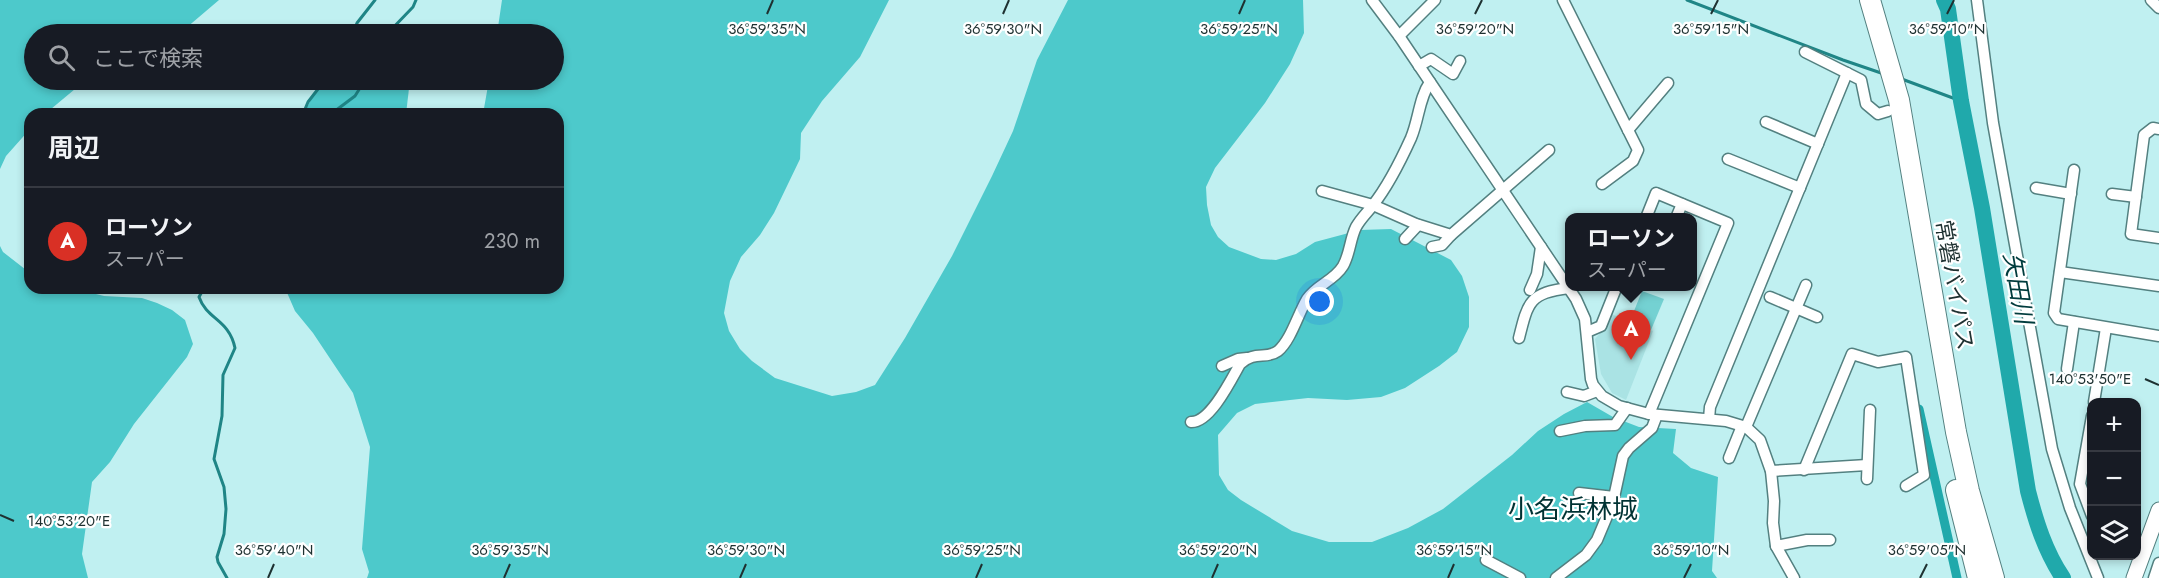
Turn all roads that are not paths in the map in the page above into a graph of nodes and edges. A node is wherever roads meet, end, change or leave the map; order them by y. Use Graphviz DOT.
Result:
graph roads {
  1 [pos="1372,0"];
  2 [pos="1435,0"];
  3 [pos="1563,0"];
  4 [pos="1857,0"];
  5 [pos="1870,0"];
  6 [pos="1977,0"];
  7 [pos="2151,0"];
  8 [pos="2159,8"];
  9 [pos="1399,36"];
  10 [pos="1880,50"];
  11 [pos="1805,52"];
  12 [pos="1460,61"];
  13 [pos="1419,66"];
  14 [pos="1847,73"];
  15 [pos="1430,82"];
  16 [pos="1668,83"];
  17 [pos="1890,102"];
  18 [pos="1766,122"];
  19 [pos="2159,129"];
  20 [pos="1628,130"];
  21 [pos="1818,144"];
  22 [pos="1549,150"];
  23 [pos="1728,159"];
  24 [pos="2074,170"];
  25 [pos="1602,184"];
  26 [pos="1800,188"];
  27 [pos="2036,188"];
  28 [pos="1322,191"];
  29 [pos="1503,191"];
  30 [pos="2071,194"];
  31 [pos="2112,194"];
  32 [pos="2136,197"];
  33 [pos="1682,204"];
  34 [pos="1373,205"];
  35 [pos="1648,213"];
  36 [pos="1678,213"];
  37 [pos="1418,225"];
  38 [pos="1451,235"];
  39 [pos="2159,238"];
  40 [pos="1406,239"];
  41 [pos="1432,247"];
  42 [pos="1541,248"];
  43 [pos="2060,272"];
  44 [pos="1565,278"];
  45 [pos="1806,285"];
  46 [pos="2159,286"];
  47 [pos="1530,290"];
  48 [pos="1565,290"];
  49 [pos="1575,291"];
  50 [pos="1615,291"];
  51 [pos="1770,297"];
  52 [pos="1796,308"];
  53 [pos="1817,316"];
  54 [pos="2074,322"];
  55 [pos="2106,328"];
  56 [pos="1587,332"];
  57 [pos="2159,336"];
  58 [pos="1520,338"];
  59 [pos="1247,358"];
  60 [pos="1222,366"];
  61 [pos="2067,369"];
  62 [pos="1597,391"];
  63 [pos="1567,392"];
  64 [pos="2095,398"];
  65 [pos="1627,408"];
  66 [pos="1870,410"];
  67 [pos="1653,415"];
  68 [pos="1709,419"];
  69 [pos="1191,422"];
  70 [pos="1744,426"];
  71 [pos="1560,431"];
  72 [pos="2087,441"];
  73 [pos="1729,458"];
  74 [pos="1867,465"];
  75 [pos="1804,470"];
  76 [pos="1772,471"];
  77 [pos="1867,479"];
  78 [pos="1906,486"];
  79 [pos="1579,493"];
  80 [pos="1614,497"];
  81 [pos="2088,506"];
  82 [pos="2159,510"];
  83 [pos="1830,540"];
  84 [pos="1776,546"];
  85 [pos="1486,560"];
  86 [pos="2159,562"];
  87 [pos="1520,578"];
  88 [pos="1556,578"];
  89 [pos="1794,578"];
  90 [pos="1978,578"];
  91 [pos="1994,578"];
  92 [pos="2098,578"];
  93 [pos="2134,578"];
  94 [pos="2154,578"];
  1 -- 9 [label="street"];
  2 -- 9 [label="street"];
  3 -- 20 [label="street"];
  4 -- 10 [label="highway, 常磐バイパス"];
  5 -- 10 [label="highway, 常磐バイパス"];
  6 -- 92 [label="street"];
  7 -- 8 [label="street"];
  9 -- 13 [label="street"];
  10 -- 17 [label="highway, 常磐バイパス"];
  11 -- 14 [label="street"];
  12 -- 13 [label="street"];
  13 -- 15 [label="street"];
  14 -- 17 [label="street"];
  14 -- 21 [label="street"];
  15 -- 29 [label="street"];
  15 -- 34 [label="street"];
  16 -- 20 [label="street"];
  17 -- 90 [label="highway, 常磐バイパス"];
  17 -- 91 [label="highway, 常磐バイパス"];
  18 -- 21 [label="street"];
  19 -- 32 [label="street"];
  20 -- 25 [label="street"];
  21 -- 26 [label="street"];
  22 -- 29 [label="street"];
  23 -- 26 [label="street"];
  24 -- 30 [label="street"];
  26 -- 68 [label="street"];
  27 -- 30 [label="street"];
  28 -- 34 [label="street"];
  29 -- 38 [label="street"];
  29 -- 42 [label="street"];
  30 -- 43 [label="street"];
  31 -- 32 [label="street"];
  32 -- 39 [label="street"];
  33 -- 35 [label="street"];
  33 -- 36 [label="street"];
  33 -- 67 [label="street"];
  34 -- 37 [label="street"];
  34 -- 59 [label="street"];
  37 -- 38 [label="street"];
  37 -- 40 [label="street"];
  38 -- 41 [label="street"];
  42 -- 44 [label="street"];
  42 -- 47 [label="street"];
  43 -- 46 [label="street"];
  43 -- 54 [label="street"];
  45 -- 52 [label="street"];
  48 -- 58 [label="street"];
  49 -- 56 [label="street"];
  50 -- 56 [label="street"];
  51 -- 52 [label="street"];
  52 -- 53 [label="street"];
  52 -- 70 [label="street"];
  54 -- 55 [label="street"];
  54 -- 61 [label="street"];
  55 -- 57 [label="street"];
  55 -- 64 [label="street"];
  56 -- 62 [label="street"];
  59 -- 60 [label="street"];
  59 -- 69 [label="street"];
  62 -- 63 [label="street"];
  62 -- 65 [label="street"];
  65 -- 67 [label="street"];
  65 -- 71 [label="street"];
  66 -- 74 [label="street"];
  67 -- 68 [label="street"];
  67 -- 80 [label="street"];
  68 -- 70 [label="street"];
  70 -- 73 [label="street"];
  70 -- 76 [label="street"];
  72 -- 81 [label="street"];
  74 -- 75 [label="street"];
  74 -- 77 [label="street"];
  75 -- 76 [label="street"];
  75 -- 78 [label="street"];
  76 -- 84 [label="street"];
  79 -- 80 [label="street"];
  80 -- 88 [label="street"];
  82 -- 93 [label="street"];
  83 -- 84 [label="street"];
  84 -- 89 [label="street"];
  85 -- 87 [label="street"];
  86 -- 94 [label="street"];
}
